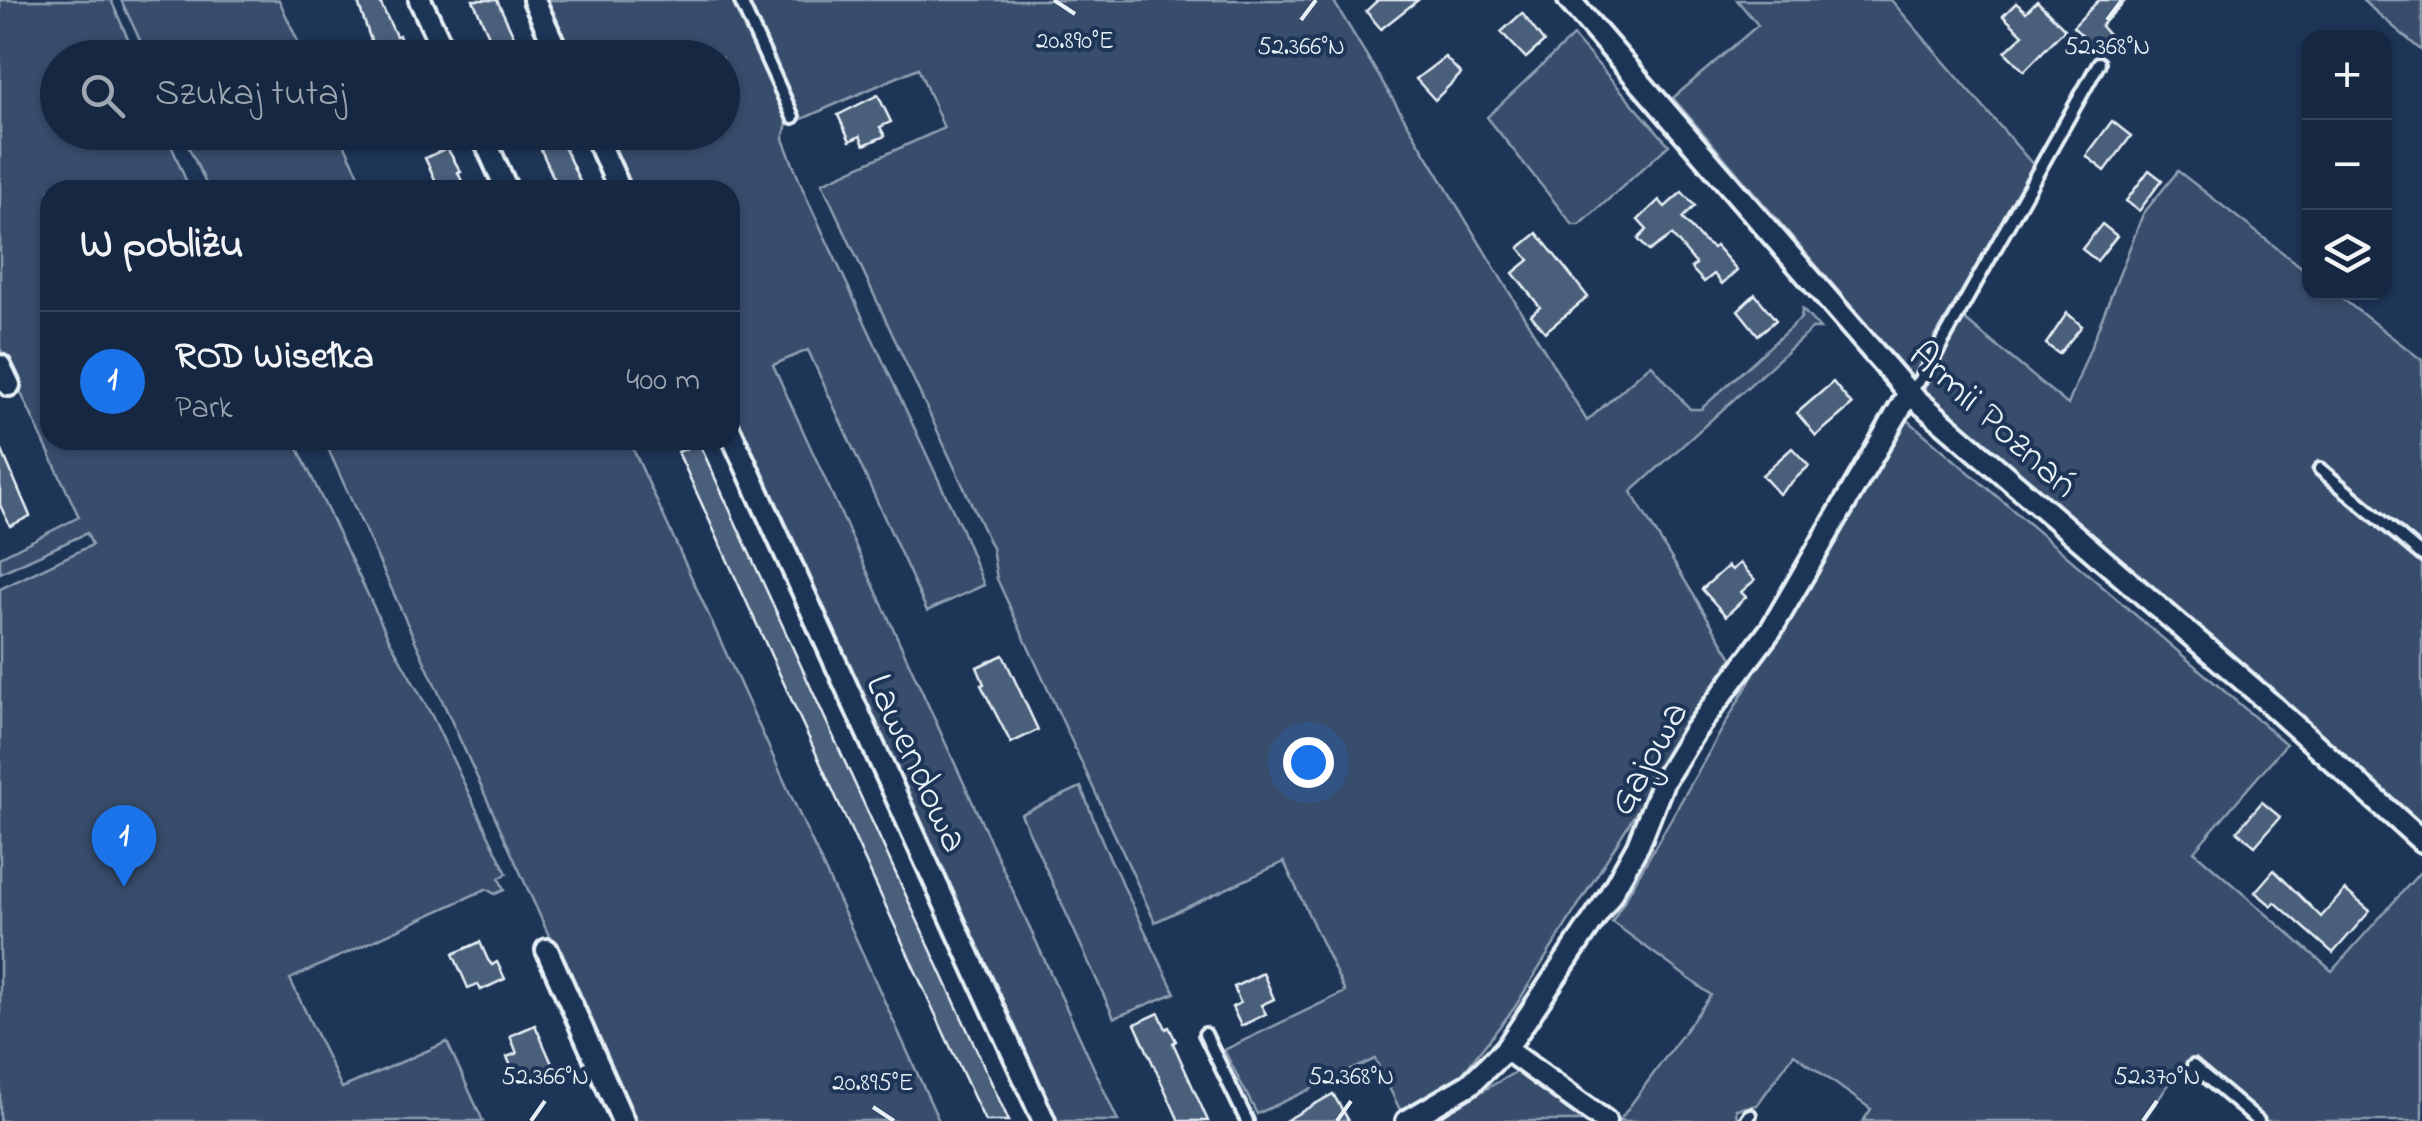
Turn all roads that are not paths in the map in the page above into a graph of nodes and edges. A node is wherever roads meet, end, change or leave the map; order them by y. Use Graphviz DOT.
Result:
graph roads {
  1 [pos="420,0"];
  2 [pos="534,0"];
  3 [pos="740,0"];
  4 [pos="1569,0"];
  5 [pos="439,40"];
  6 [pos="552,40"];
  7 [pos="2098,63"];
  8 [pos="792,117"];
  9 [pos="489,150"];
  10 [pos="602,150"];
  11 [pos="503,180"];
  12 [pos="616,180"];
  13 [pos="1910,393"];
  14 [pos="739,450"];
  15 [pos="2320,469"];
  16 [pos="2422,555"];
  17 [pos="2422,841"];
  18 [pos="547,950"];
  19 [pos="1205,1034"];
  20 [pos="1506,1049"];
  21 [pos="2192,1066"];
  22 [pos="622,1121"];
  23 [pos="1044,1121"];
  24 [pos="1247,1121"];
  25 [pos="1407,1121"];
  26 [pos="1605,1121"];
  27 [pos="2258,1121"];
  1 -- 5 [label="street"];
  2 -- 6 [label="street"];
  3 -- 8 [label="lane"];
  4 -- 13 [label="street, Armii Poznań"];
  7 -- 13 [label="lane"];
  9 -- 11 [label="street"];
  10 -- 12 [label="street"];
  13 -- 17 [label="street, Armii Poznań"];
  13 -- 20 [label="street, Gajowa"];
  14 -- 23 [label="street, Lawendowa"];
  15 -- 16 [label="lane"];
  18 -- 22 [label="street"];
  19 -- 24 [label="lane"];
  20 -- 25 [label="street, Gajowa"];
  20 -- 26 [label="street"];
  21 -- 27 [label="lane"];
}
